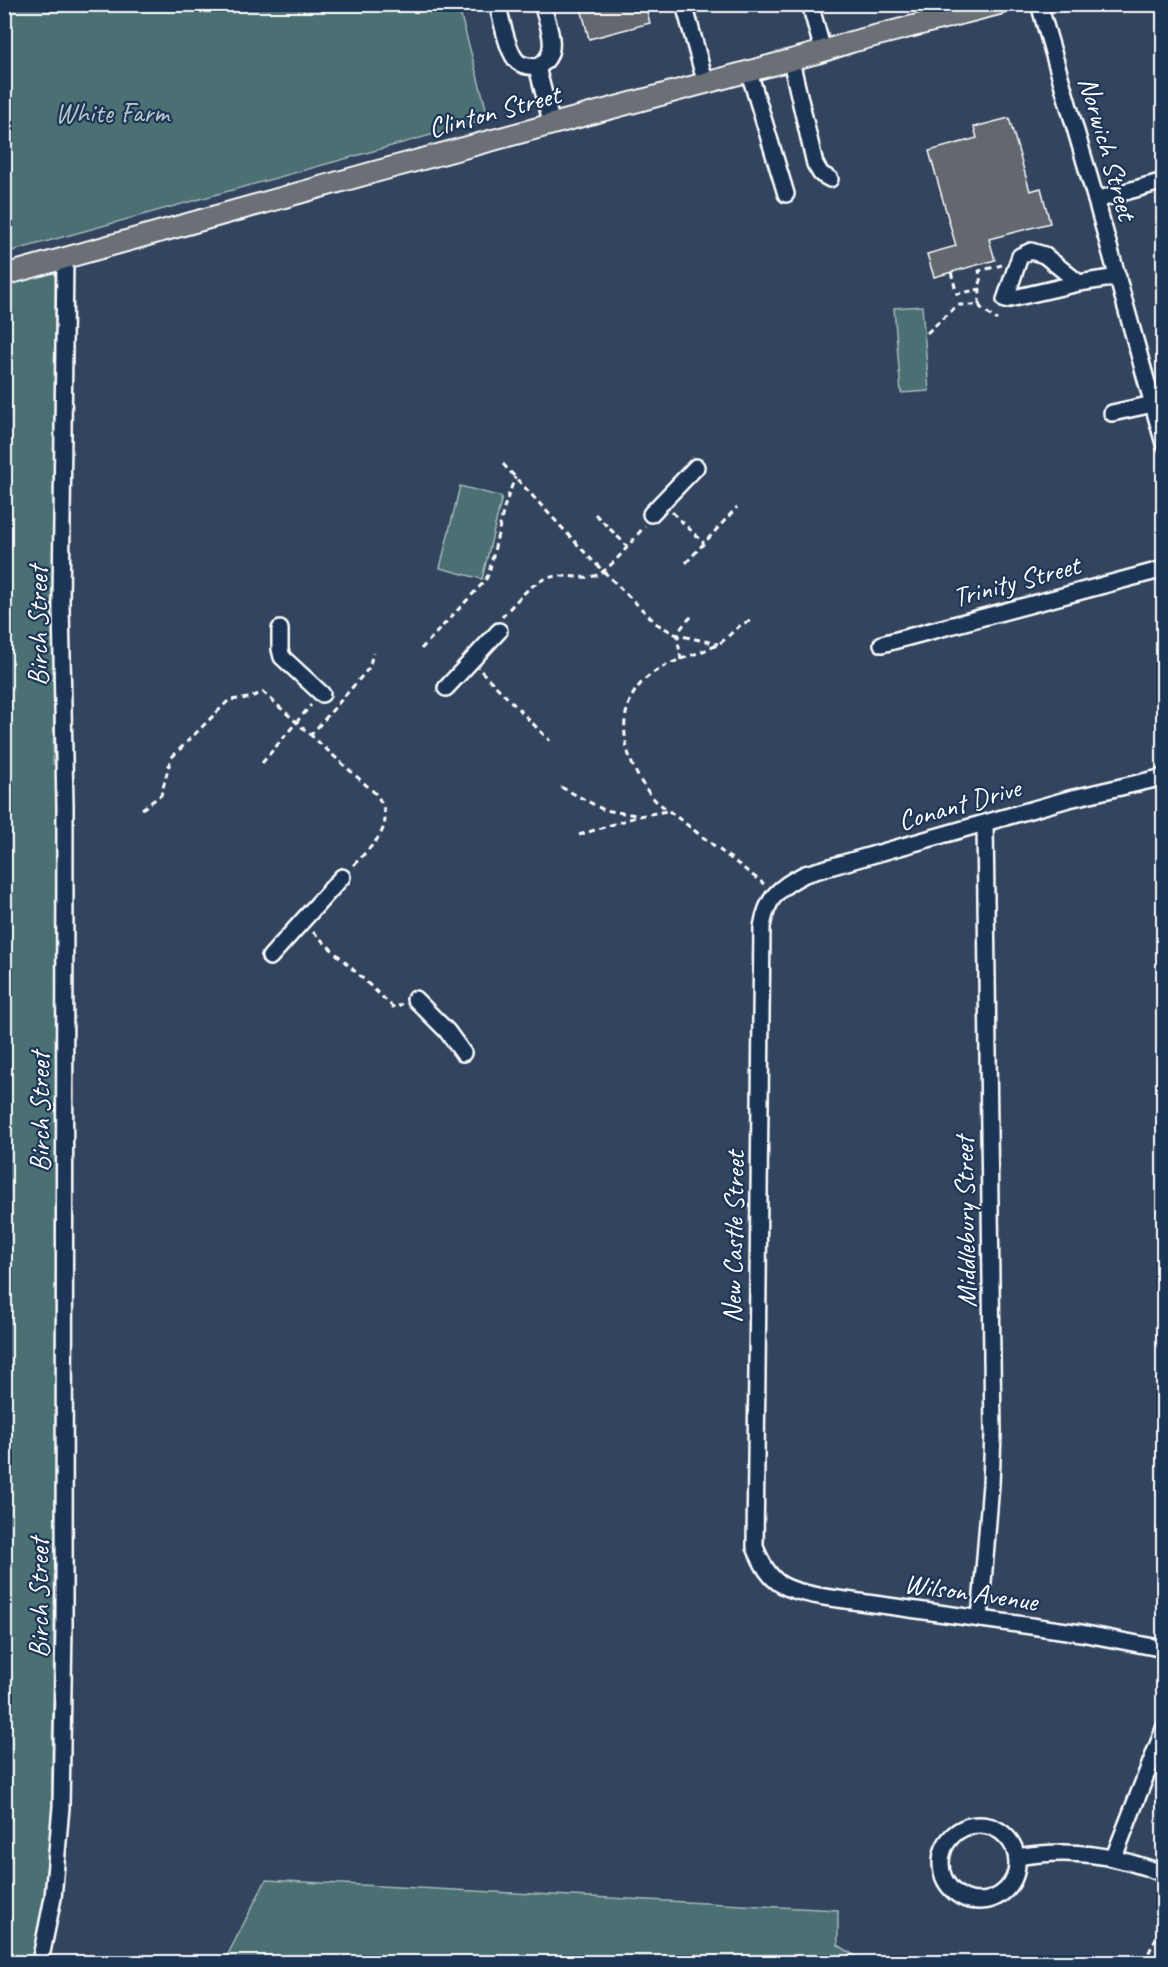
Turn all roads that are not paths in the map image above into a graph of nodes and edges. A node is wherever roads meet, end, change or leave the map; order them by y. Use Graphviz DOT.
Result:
graph roads {
  1 [pos="497,4"];
  2 [pos="542,4"];
  3 [pos="684,4"];
  4 [pos="810,4"];
  5 [pos="999,4"];
  6 [pos="1039,4"];
  7 [pos="823,51"];
  8 [pos="791,61"];
  9 [pos="537,67"];
  10 [pos="750,72"];
  11 [pos="706,84"];
  12 [pos="552,125"];
  13 [pos="830,180"];
  14 [pos="1164,181"];
  15 [pos="786,194"];
  16 [pos="1096,200"];
  17 [pos="64,259"];
  18 [pos="4,275"];
  19 [pos="1118,277"];
  20 [pos="1079,283"];
  21 [pos="1153,404"];
  22 [pos="1112,413"];
  23 [pos="1164,444"];
  24 [pos="696,467"];
  25 [pos="651,514"];
  26 [pos="1164,569"];
  27 [pos="280,629"];
  28 [pos="499,631"];
  29 [pos="882,644"];
  30 [pos="447,688"];
  31 [pos="321,694"];
  32 [pos="1164,777"];
  33 [pos="985,824"];
  34 [pos="342,877"];
  35 [pos="775,894"];
  36 [pos="270,957"];
  37 [pos="415,999"];
  38 [pos="463,1053"];
  39 [pos="774,1579"];
  40 [pos="980,1619"];
  41 [pos="1164,1649"];
  42 [pos="1164,1729"];
  43 [pos="1017,1857"];
  44 [pos="1114,1857"];
  45 [pos="1164,1874"];
  46 [pos="40,1962"];
  1 -- 9 [label="street"];
  2 -- 9 [label="street"];
  3 -- 11 [label="street"];
  4 -- 7 [label="street"];
  5 -- 7 [label="main road, Clinton Street"];
  6 -- 16 [label="street, Norwich Street"];
  7 -- 8 [label="main road, Clinton Street"];
  8 -- 10 [label="main road, Clinton Street"];
  8 -- 13 [label="street"];
  9 -- 12 [label="street"];
  10 -- 11 [label="main road, Clinton Street"];
  10 -- 15 [label="street"];
  11 -- 12 [label="main road, Clinton Street"];
  12 -- 17 [label="main road, Clinton Street"];
  14 -- 16 [label="street"];
  16 -- 19 [label="street, Norwich Street"];
  17 -- 18 [label="main road, Clinton Street"];
  17 -- 46 [label="street, Birch Street"];
  19 -- 20 [label="street"];
  19 -- 21 [label="street, Norwich Street"];
  20 -- 20 [label="street"];
  21 -- 22 [label="street"];
  21 -- 23 [label="street, Norwich Street"];
  24 -- 25 [label="street"];
  26 -- 29 [label="street, Trinity Street"];
  27 -- 31 [label="street"];
  28 -- 30 [label="street"];
  32 -- 33 [label="street, Conant Drive"];
  33 -- 35 [label="street, Conant Drive"];
  33 -- 40 [label="street, Middlebury Street"];
  34 -- 36 [label="street"];
  35 -- 39 [label="street, New Castle Street"];
  37 -- 38 [label="street"];
  39 -- 40 [label="street, Wilson Avenue"];
  40 -- 41 [label="street, Wilson Avenue"];
  42 -- 44 [label="street"];
  43 -- 43 [label="street"];
  43 -- 44 [label="street"];
  44 -- 45 [label="street"];
}
